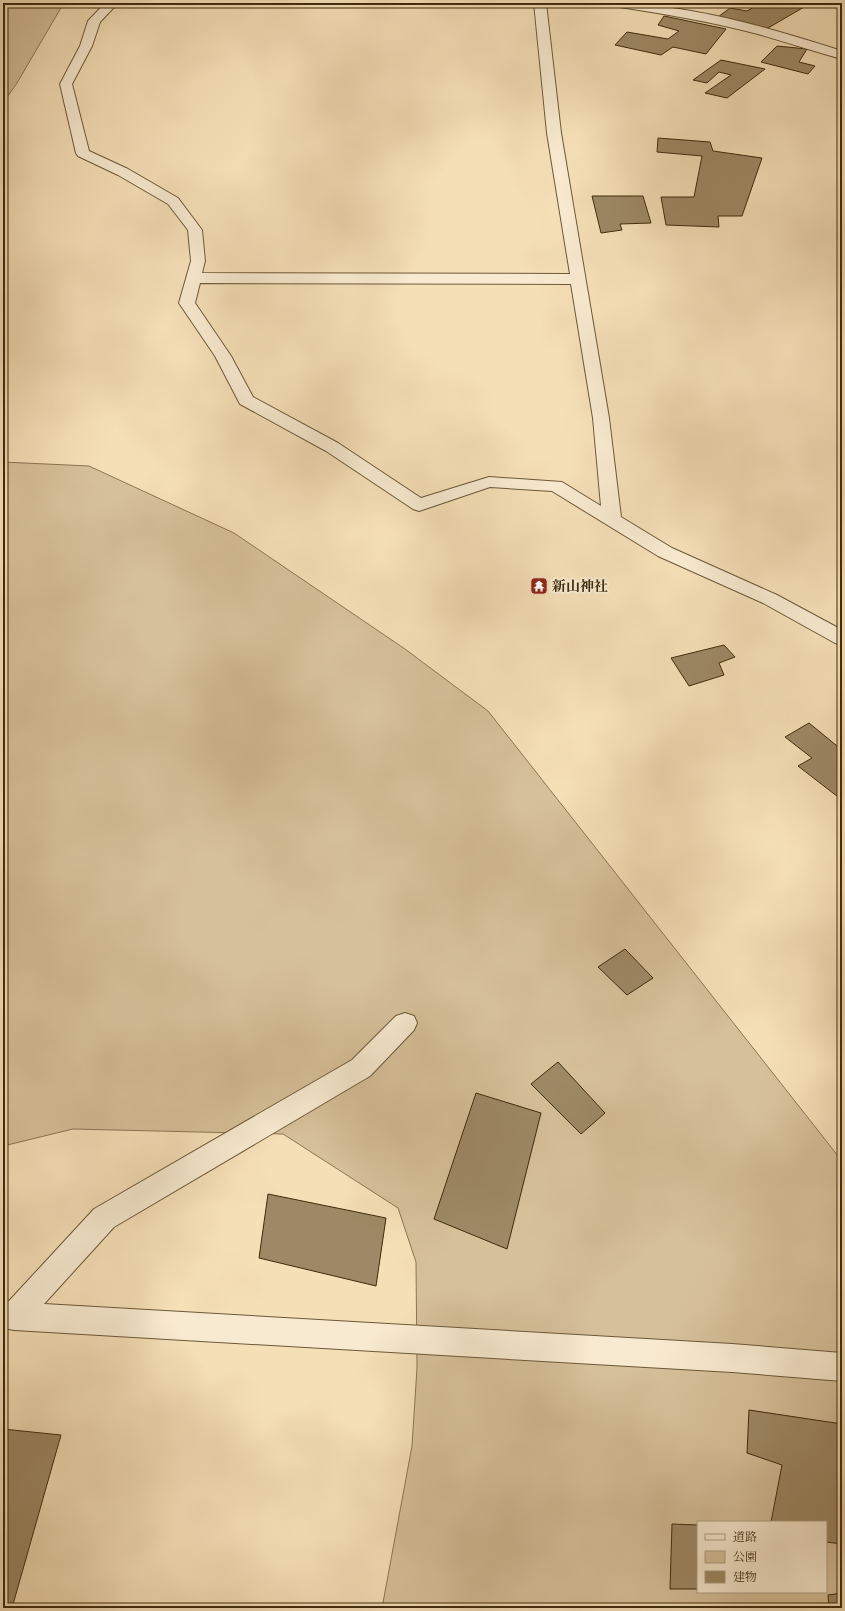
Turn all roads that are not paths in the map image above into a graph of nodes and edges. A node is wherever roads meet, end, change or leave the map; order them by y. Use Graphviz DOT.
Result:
graph roads {
  1 [pos="112,3"];
  2 [pos="540,3"];
  3 [pos="613,3"];
  4 [pos="842,55"];
  5 [pos="194,278"];
  6 [pos="578,279"];
  7 [pos="612,520"];
  8 [pos="842,638"];
  9 [pos="405,1023"];
  10 [pos="8,1315"];
  11 [pos="842,1367"];
  1 -- 5 [label="street"];
  2 -- 6 [label="street"];
  3 -- 4 [label="street"];
  5 -- 6 [label="street"];
  5 -- 7 [label="street"];
  6 -- 7 [label="street"];
  7 -- 8 [label="street"];
  9 -- 10 [label="street"];
  10 -- 11 [label="street"];
}
